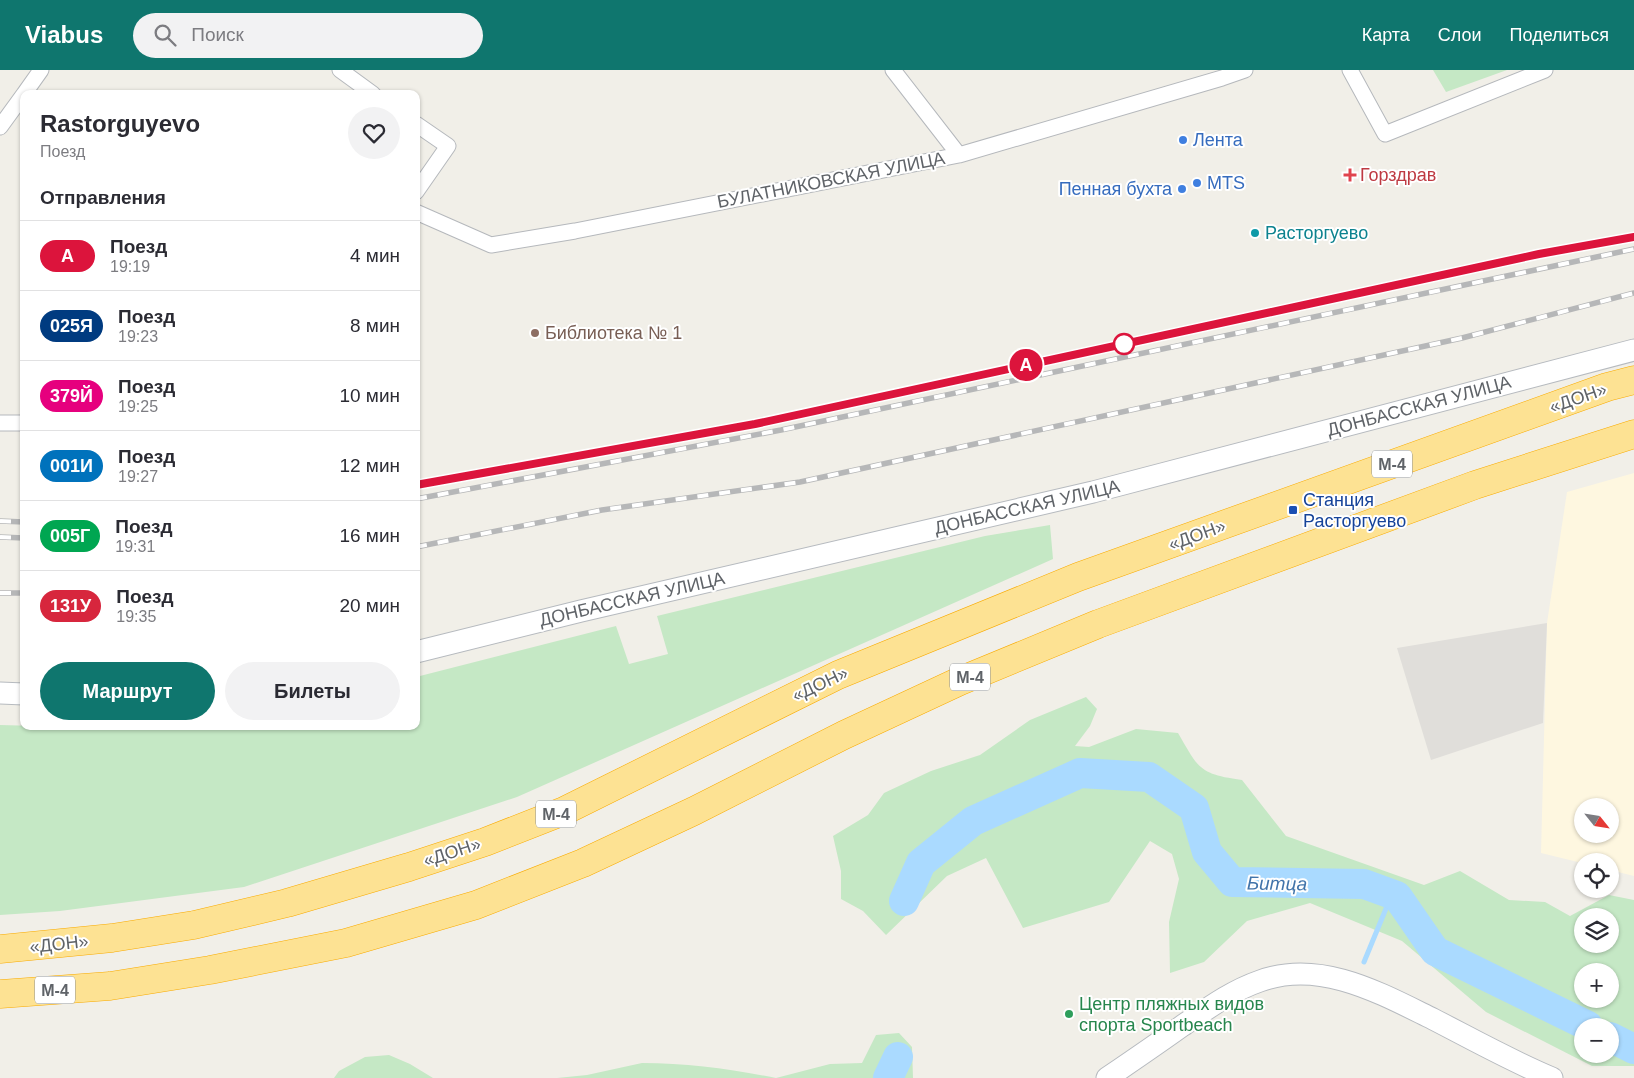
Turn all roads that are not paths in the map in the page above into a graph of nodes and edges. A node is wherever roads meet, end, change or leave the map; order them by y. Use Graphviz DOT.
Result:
graph roads {
  1 [pos="41,70"];
  2 [pos="340,70"];
  3 [pos="893,70"];
  4 [pos="1245,70"];
  5 [pos="1350,70"];
  6 [pos="1546,70"];
  7 [pos="27,90"];
  8 [pos="368,90"];
  9 [pos="20,100"];
  10 [pos="0,127"];
  11 [pos="420,127"];
  12 [pos="959,155"];
  13 [pos="420,186"];
  14 [pos="420,214"];
  15 [pos="1634,350"];
  16 [pos="1634,380"];
  17 [pos="0,423"];
  18 [pos="20,424"];
  19 [pos="1634,434"];
  20 [pos="420,651"];
  21 [pos="0,693"];
  22 [pos="20,694"];
  23 [pos="0,949"];
  24 [pos="110,986"];
  25 [pos="0,994"];
  26 [pos="0,1008"];
  27 [pos="1107,1078"];
  28 [pos="1552,1078"];
  1 -- 7 [label="street"];
  2 -- 8 [label="street"];
  3 -- 12 [label="street"];
  4 -- 12 [label="street, БУЛАТНИКОВСКАЯ УЛИЦА"];
  5 -- 6 [label="street"];
  9 -- 10 [label="street"];
  11 -- 13 [label="street"];
  12 -- 14 [label="street, БУЛАТНИКОВСКАЯ УЛИЦА"];
  15 -- 20 [label="street, ДОНБАССКАЯ УЛИЦА"];
  16 -- 23 [label="highway, «ДОН» / М-4"];
  17 -- 18 [label="street"];
  19 -- 24 [label="highway, М-4"];
  21 -- 22 [label="street"];
  24 -- 25 [label="highway, М-4"];
  24 -- 26 [label="street"];
  27 -- 28 [label="street"];
}
